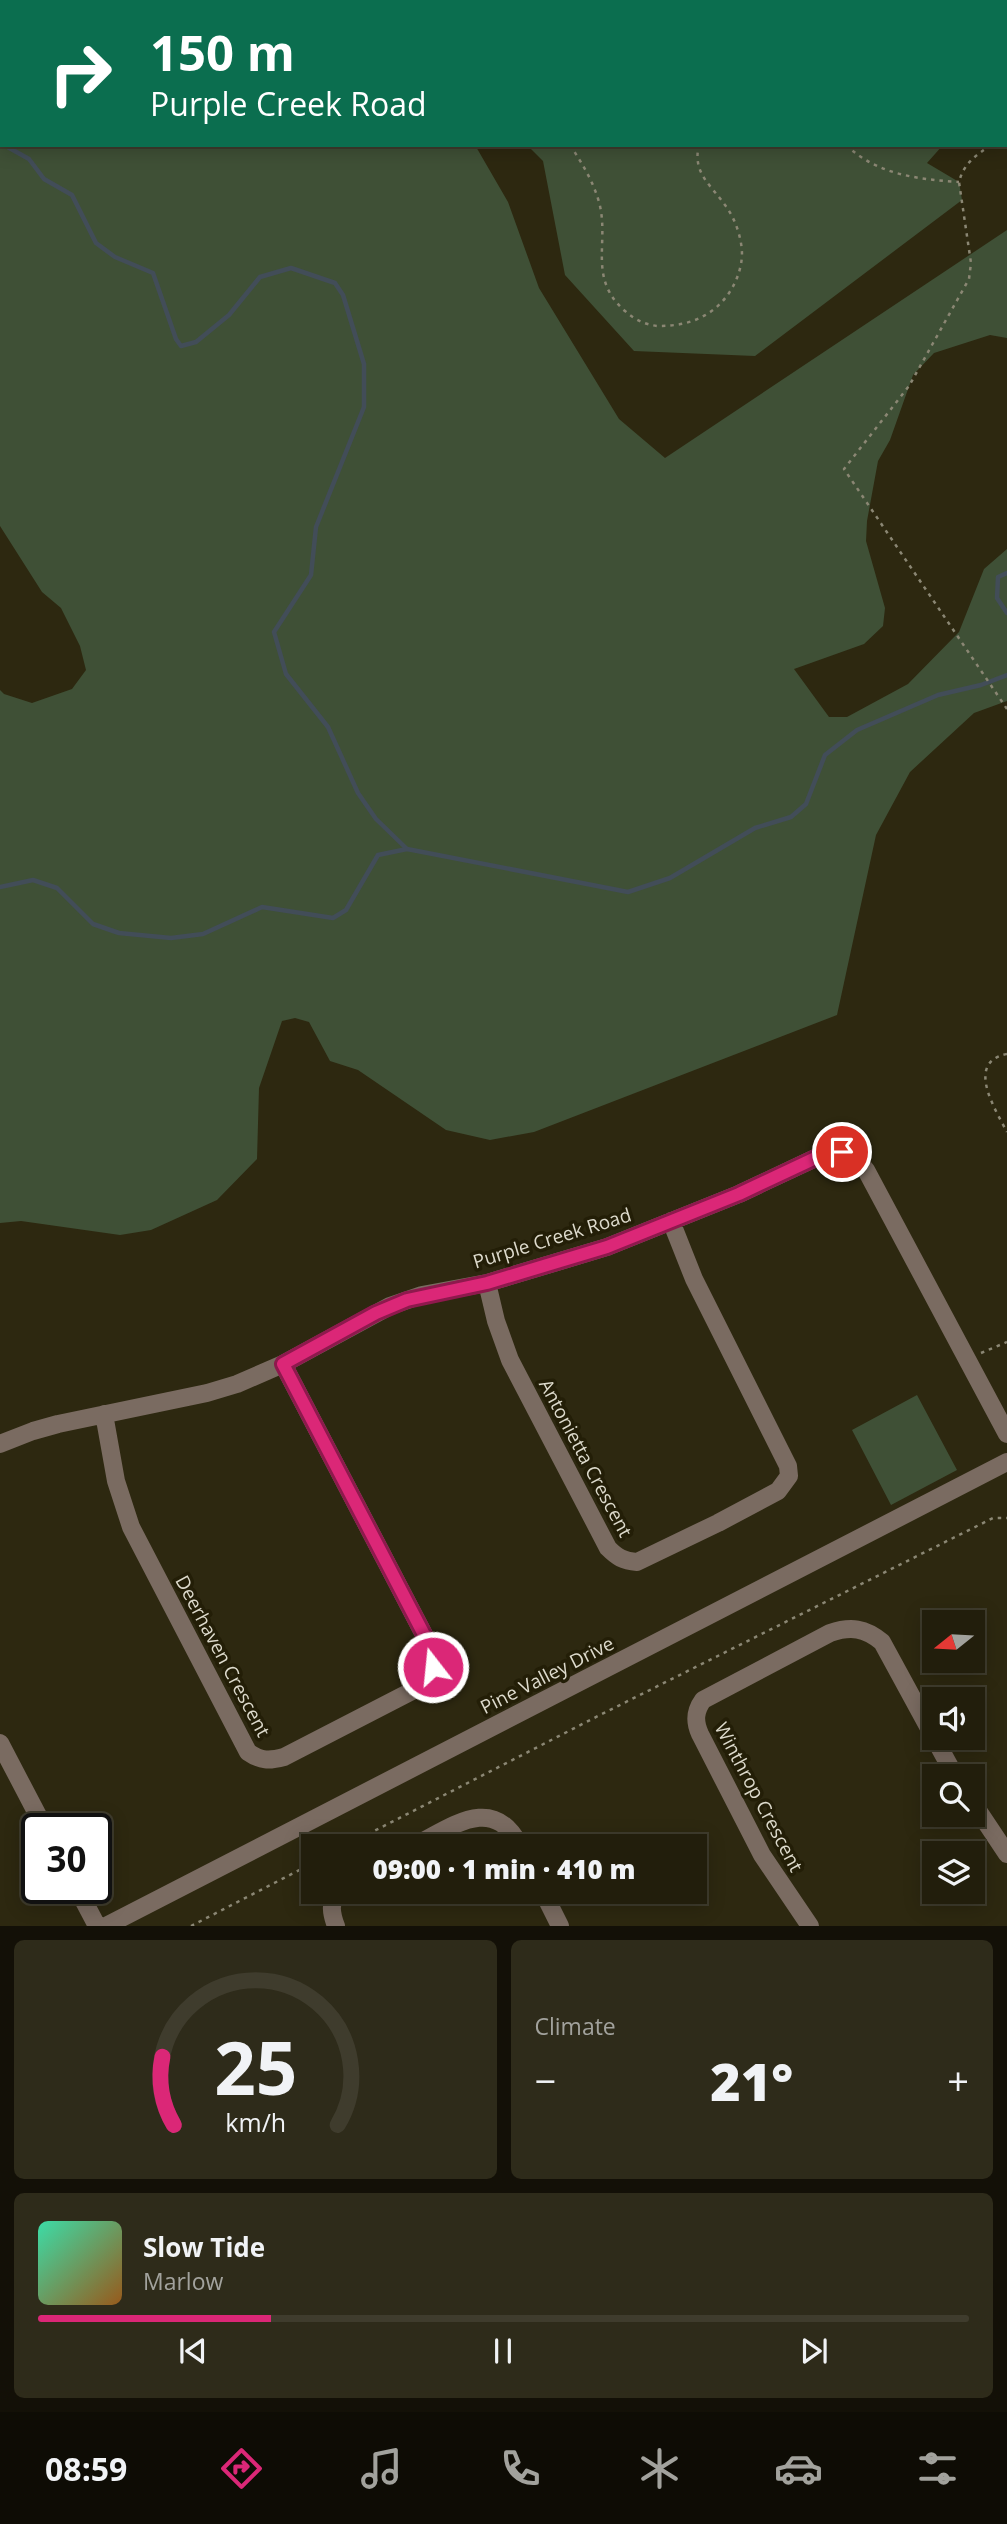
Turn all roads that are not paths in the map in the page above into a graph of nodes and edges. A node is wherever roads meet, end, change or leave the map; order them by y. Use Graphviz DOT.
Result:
graph roads {
  1 [pos="671,1221"];
  2 [pos="487,1283"];
  3 [pos="283,1364"];
  4 [pos="104,1415"];
  5 [pos="1007,1434"];
  6 [pos="0,1444"];
  7 [pos="1007,1462"];
  8 [pos="0,1743"];
  9 [pos="948,1764"];
  10 [pos="37,1813"];
  11 [pos="985,1821"];
  12 [pos="438,1834"];
  13 [pos="514,1834"];
  14 [pos="1007,1854"];
  15 [pos="85,1904"];
  16 [pos="332,1904"];
  17 [pos="549,1904"];
  18 [pos="97,1926"];
  19 [pos="107,1926"];
  20 [pos="336,1926"];
  21 [pos="560,1926"];
  22 [pos="810,1926"];
  1 -- 2 [label="street, Purple Creek Road"];
  1 -- 2 [label="street, Antonietta Crescent"];
  1 -- 5 [label="street, Purple Creek Road"];
  2 -- 3 [label="street, Purple Creek Road"];
  3 -- 4 [label="street, Purple Creek Road"];
  3 -- 4 [label="street, Deerhaven Crescent"];
  4 -- 6 [label="street, Purple Creek Road"];
  7 -- 19 [label="street, Pine Valley Drive"];
  8 -- 10 [label="street"];
  9 -- 22 [label="street, Winthrop Crescent"];
  11 -- 14 [label="street"];
  12 -- 13 [label="street"];
  15 -- 18 [label="street"];
  16 -- 20 [label="street"];
  17 -- 21 [label="street"];
}
